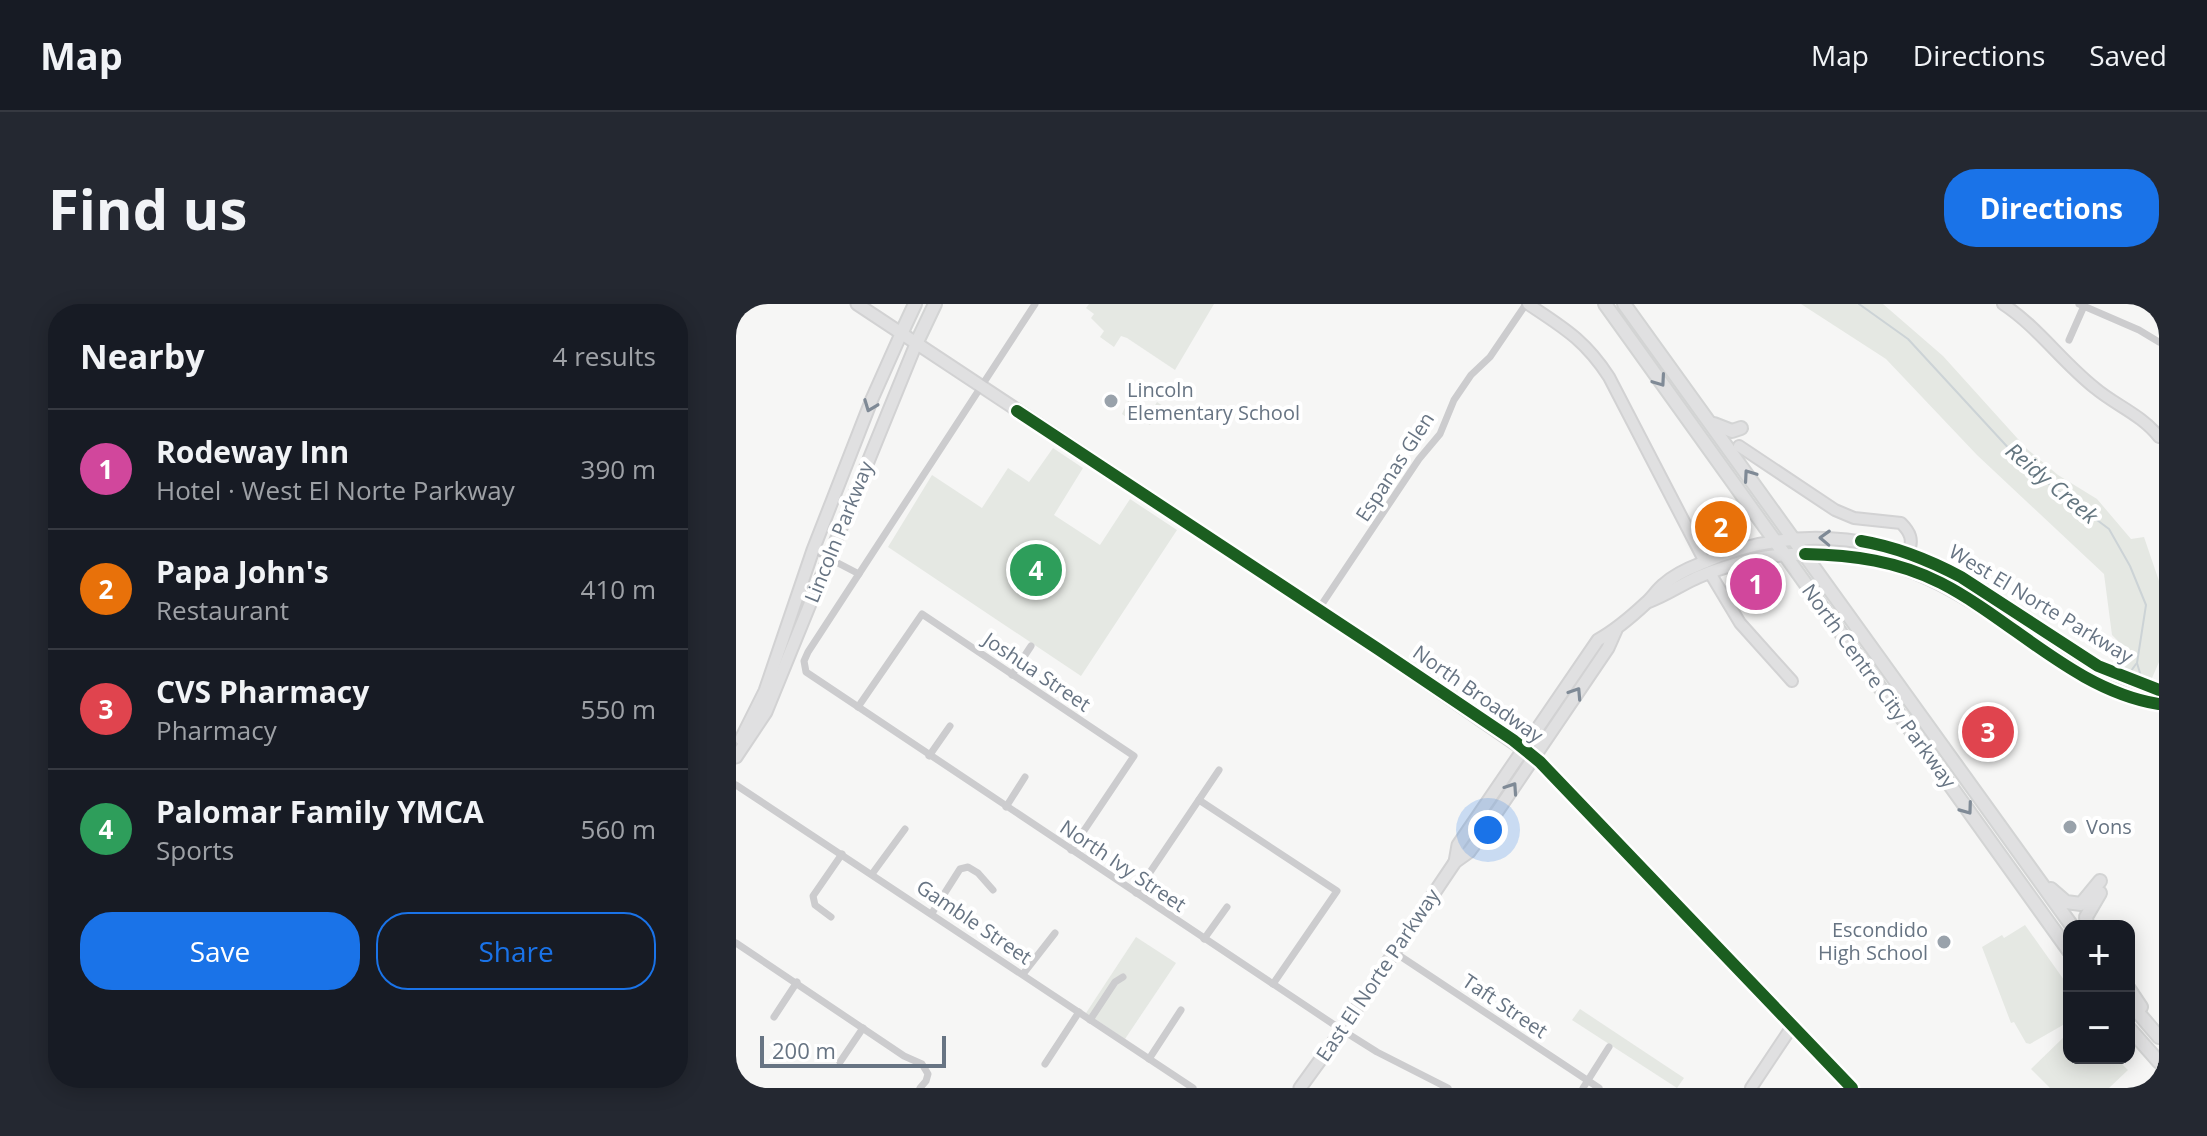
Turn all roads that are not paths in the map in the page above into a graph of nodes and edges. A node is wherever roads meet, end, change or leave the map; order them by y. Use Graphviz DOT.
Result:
graph roads {
  1 [pos="857,304"];
  2 [pos="915,304"];
  3 [pos="935,304"];
  4 [pos="1035,304"];
  5 [pos="1527,304"];
  6 [pos="1605,304"];
  7 [pos="1624,304"];
  8 [pos="2003,304"];
  9 [pos="2082,305"];
  10 [pos="901,334"];
  11 [pos="2069,340"];
  12 [pos="2159,342"];
  13 [pos="916,344"];
  14 [pos="980,387"];
  15 [pos="1718,426"];
  16 [pos="1741,428"];
  17 [pos="2159,437"];
  18 [pos="1739,446"];
  19 [pos="1794,539"];
  20 [pos="1775,541"];
  21 [pos="813,550"];
  22 [pos="1908,553"];
  23 [pos="1784,554"];
  24 [pos="1805,554"];
  25 [pos="828,558"];
  26 [pos="1707,567"];
  27 [pos="859,574"];
  28 [pos="1318,610"];
  29 [pos="1616,630"];
  30 [pos="1031,646"];
  31 [pos="1012,675"];
  32 [pos="1792,681"];
  33 [pos="2159,690"];
  34 [pos="2159,704"];
  35 [pos="858,707"];
  36 [pos="950,726"];
  37 [pos="736,729"];
  38 [pos="1523,748"];
  39 [pos="737,750"];
  40 [pos="929,756"];
  41 [pos="1534,757"];
  42 [pos="1219,770"];
  43 [pos="1025,777"];
  44 [pos="736,785"];
  45 [pos="1199,800"];
  46 [pos="1006,807"];
  47 [pos="905,829"];
  48 [pos="1071,850"];
  49 [pos="842,854"];
  50 [pos="1455,862"];
  51 [pos="872,874"];
  52 [pos="2036,876"];
  53 [pos="993,890"];
  54 [pos="1136,893"];
  55 [pos="1227,907"];
  56 [pos="932,913"];
  57 [pos="831,917"];
  58 [pos="2068,920"];
  59 [pos="2088,920"];
  60 [pos="1055,933"];
  61 [pos="1204,939"];
  62 [pos="736,943"];
  63 [pos="2063,943"];
  64 [pos="1394,952"];
  65 [pos="1023,974"];
  66 [pos="1123,977"];
  67 [pos="797,982"];
  68 [pos="1273,984"];
  69 [pos="2131,992"];
  70 [pos="2135,1009"];
  71 [pos="1181,1010"];
  72 [pos="1079,1012"];
  73 [pos="774,1017"];
  74 [pos="1090,1020"];
  75 [pos="1793,1025"];
  76 [pos="863,1028"];
  77 [pos="1342,1030"];
  78 [pos="2155,1032"];
  79 [pos="2135,1035"];
  80 [pos="1609,1047"];
  81 [pos="1149,1059"];
  82 [pos="840,1062"];
  83 [pos="2159,1062"];
  84 [pos="1045,1064"];
  85 [pos="1585,1084"];
  86 [pos="920,1088"];
  87 [pos="1193,1088"];
  88 [pos="1300,1088"];
  89 [pos="1448,1088"];
  90 [pos="1599,1088"];
  91 [pos="1751,1088"];
  92 [pos="1852,1088"];
  1 -- 10 [label="main road, North Broadway"];
  2 -- 10 [label="highway, Lincoln Parkway"];
  3 -- 13 [label="highway, Lincoln Parkway"];
  4 -- 14 [label="street"];
  5 -- 26 [label="street"];
  5 -- 28 [label="street, Espanas Glen"];
  6 -- 20 [label="highway, North Centre City Parkway, one-way"];
  7 -- 15 [label="highway, North Centre City Parkway"];
  8 -- 17 [label="street"];
  9 -- 11 [label="street"];
  9 -- 12 [label="street"];
  10 -- 13 [label="main road, North Broadway"];
  10 -- 21 [label="main road, Lincoln Parkway, one-way"];
  13 -- 14 [label="main road, North Broadway"];
  13 -- 25 [label="main road, Lincoln Parkway"];
  14 -- 27 [label="street"];
  14 -- 28 [label="main road, North Broadway"];
  15 -- 16 [label="highway"];
  15 -- 18 [label="highway"];
  19 -- 15 [label="highway, North Centre City Parkway, one-way"];
  18 -- 22 [label="street"];
  19 -- 20 [label="main road, West El Norte Parkway"];
  22 -- 19 [label="main road, West El Norte Parkway, one-way"];
  19 -- 24 [label="highway, North Centre City Parkway"];
  20 -- 23 [label="highway, North Centre City Parkway"];
  20 -- 26 [label="main road, West El Norte Parkway"];
  21 -- 25 [label="street"];
  21 -- 39 [label="main road, Lincoln Parkway"];
  22 -- 33 [label="main road, West El Norte Parkway"];
  23 -- 24 [label="main road, West El Norte Parkway"];
  23 -- 26 [label="main road, West El Norte Parkway"];
  23 -- 63 [label="highway, North Centre City Parkway, one-way"];
  24 -- 34 [label="main road, West El Norte Parkway"];
  24 -- 52 [label="highway, North Centre City Parkway"];
  25 -- 27 [label="street"];
  25 -- 39 [label="main road, Lincoln Parkway"];
  26 -- 29 [label="main road, West El Norte Parkway"];
  26 -- 32 [label="street"];
  27 -- 35 [label="street, North Ivy Street"];
  28 -- 38 [label="main road, North Broadway"];
  29 -- 38 [label="main road, West El Norte Parkway"];
  41 -- 29 [label="main road, West El Norte Parkway, one-way"];
  30 -- 31 [label="street"];
  31 -- 35 [label="street, Joshua Street"];
  31 -- 48 [label="street, Joshua Street"];
  35 -- 40 [label="street, North Ivy Street"];
  36 -- 40 [label="street"];
  37 -- 39 [label="main road"];
  38 -- 41 [label="main road, North Broadway"];
  38 -- 50 [label="main road, East El Norte Parkway"];
  40 -- 46 [label="street, North Ivy Street"];
  50 -- 41 [label="main road, East El Norte Parkway, one-way"];
  41 -- 75 [label="street, North Broadway"];
  42 -- 45 [label="street"];
  43 -- 46 [label="street"];
  44 -- 49 [label="street, Gamble Street"];
  45 -- 54 [label="street"];
  45 -- 68 [label="street"];
  46 -- 48 [label="street, North Ivy Street"];
  47 -- 51 [label="street"];
  48 -- 54 [label="street, North Ivy Street"];
  49 -- 51 [label="street, Gamble Street"];
  49 -- 57 [label="street"];
  50 -- 64 [label="main road, East El Norte Parkway"];
  51 -- 56 [label="street, Gamble Street"];
  52 -- 58 [label="highway, North Centre City Parkway"];
  52 -- 59 [label="highway"];
  53 -- 56 [label="street"];
  54 -- 61 [label="street, North Ivy Street"];
  55 -- 61 [label="street"];
  56 -- 65 [label="street, Gamble Street"];
  60 -- 65 [label="street"];
  61 -- 68 [label="street, North Ivy Street"];
  62 -- 67 [label="street"];
  64 -- 77 [label="main road, East El Norte Parkway"];
  64 -- 85 [label="street, Taft Street"];
  65 -- 72 [label="street, Gamble Street"];
  66 -- 74 [label="street"];
  67 -- 73 [label="street"];
  67 -- 76 [label="street"];
  68 -- 77 [label="street, North Ivy Street"];
  69 -- 78 [label="highway"];
  70 -- 78 [label="highway"];
  71 -- 81 [label="street"];
  72 -- 74 [label="street, Gamble Street"];
  72 -- 84 [label="street"];
  74 -- 81 [label="street, Gamble Street"];
  75 -- 91 [label="street"];
  75 -- 92 [label="street, North Broadway"];
  76 -- 82 [label="street"];
  76 -- 86 [label="street"];
  77 -- 88 [label="main road, East El Norte Parkway"];
  77 -- 89 [label="street, North Ivy Street"];
  79 -- 83 [label="highway"];
  80 -- 85 [label="street"];
  81 -- 87 [label="street, Gamble Street"];
  85 -- 90 [label="street, Taft Street"];
}
